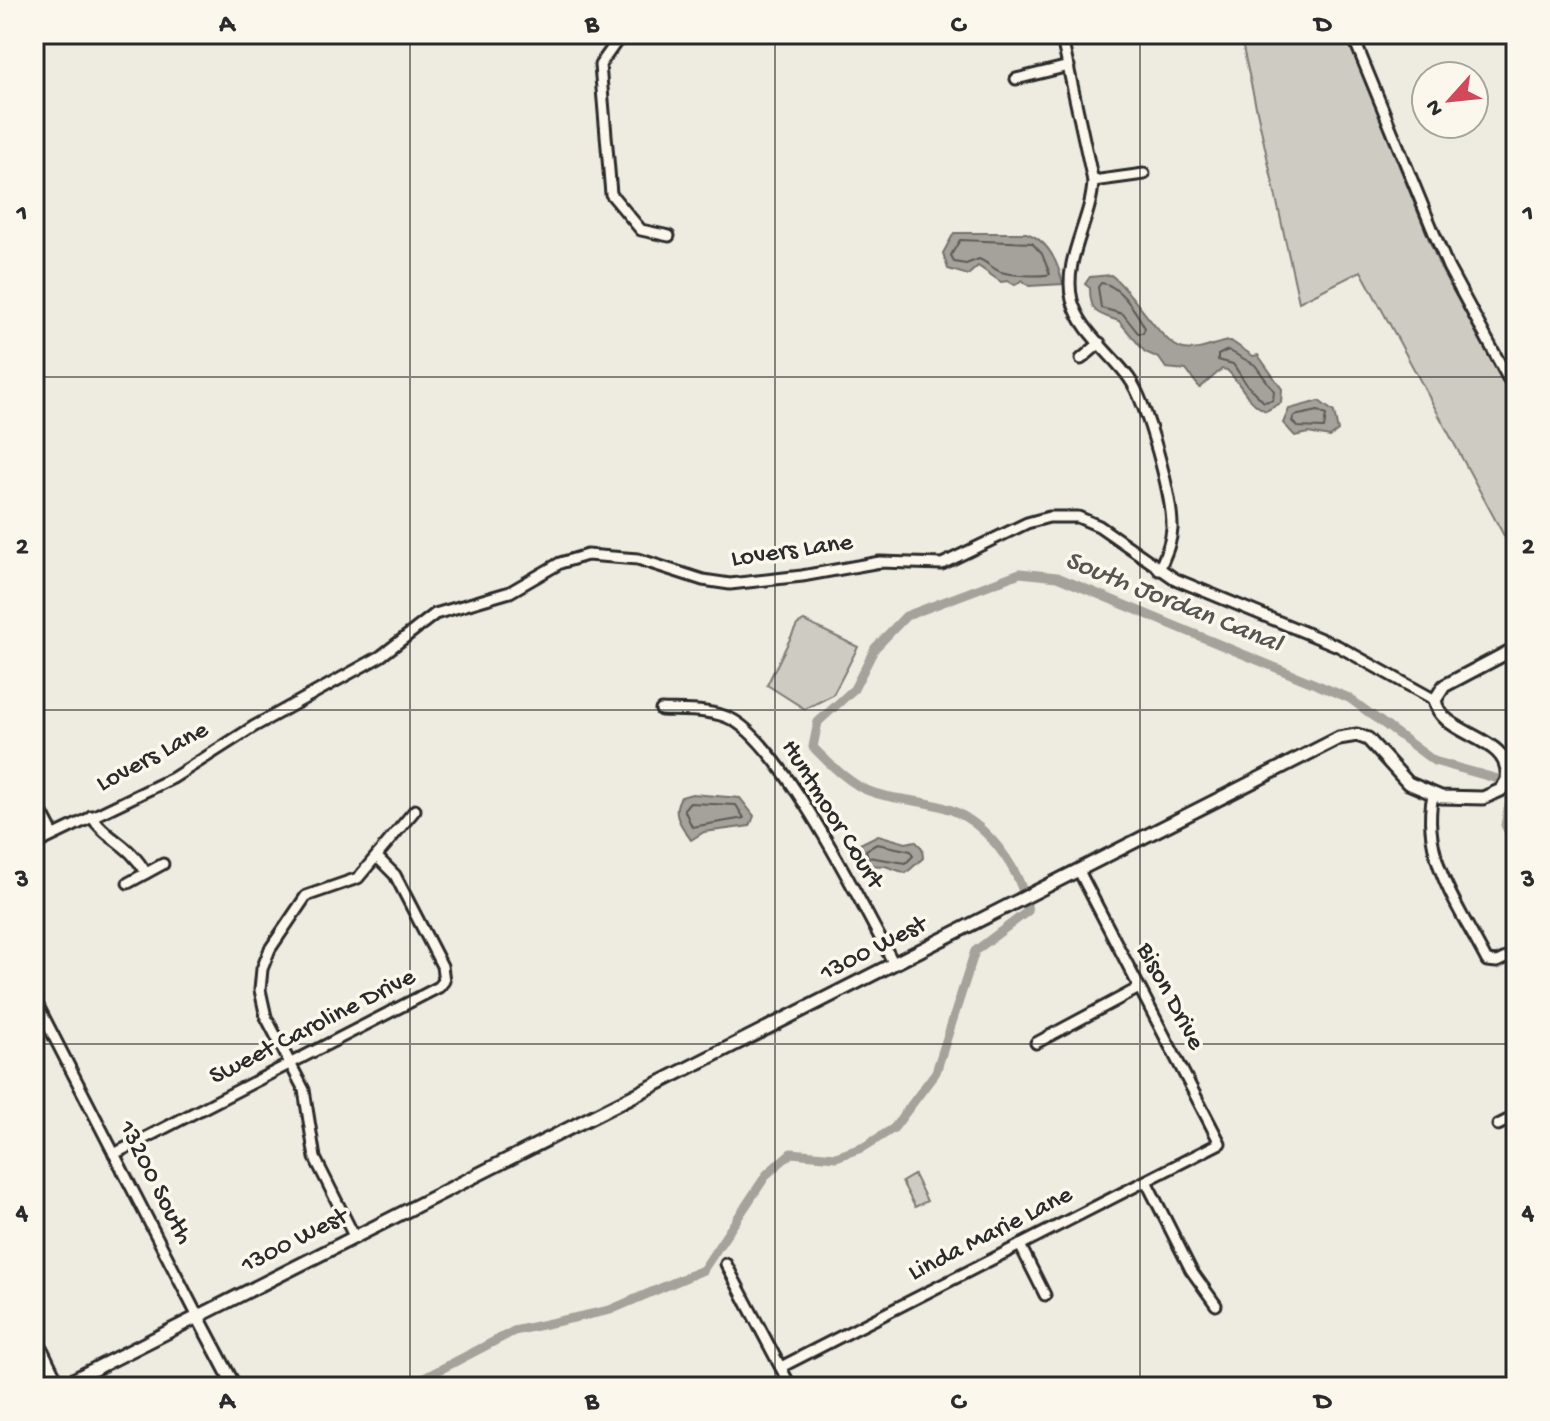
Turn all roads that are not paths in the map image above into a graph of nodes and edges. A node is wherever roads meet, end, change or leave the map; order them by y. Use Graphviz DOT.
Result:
graph roads {
  1 [pos="634,34"];
  2 [pos="1061,34"];
  3 [pos="1352,34"];
  4 [pos="1069,66"];
  5 [pos="1016,79"];
  6 [pos="1144,174"];
  7 [pos="1093,181"];
  8 [pos="669,236"];
  9 [pos="1100,343"];
  10 [pos="1081,359"];
  11 [pos="1516,393"];
  12 [pos="1159,570"];
  13 [pos="1516,648"];
  14 [pos="1435,700"];
  15 [pos="661,710"];
  16 [pos="1433,795"];
  17 [pos="34,798"];
  18 [pos="415,810"];
  19 [pos="91,816"];
  20 [pos="53,834"];
  21 [pos="34,845"];
  22 [pos="377,857"];
  23 [pos="163,864"];
  24 [pos="1079,871"];
  25 [pos="146,873"];
  26 [pos="128,883"];
  27 [pos="1516,953"];
  28 [pos="894,964"];
  29 [pos="1139,988"];
  30 [pos="34,998"];
  31 [pos="1036,1043"];
  32 [pos="290,1064"];
  33 [pos="1516,1116"];
  34 [pos="1498,1125"];
  35 [pos="1220,1143"];
  36 [pos="114,1154"];
  37 [pos="1146,1181"];
  38 [pos="354,1236"];
  39 [pos="1020,1245"];
  40 [pos="726,1264"];
  41 [pos="1045,1295"];
  42 [pos="1216,1305"];
  43 [pos="198,1317"];
  44 [pos="34,1332"];
  45 [pos="781,1367"];
  46 [pos="60,1387"];
  47 [pos="235,1387"];
  48 [pos="791,1387"];
  1 -- 8 [label="street"];
  2 -- 4 [label="street"];
  3 -- 11 [label="street"];
  4 -- 5 [label="street"];
  4 -- 7 [label="street"];
  6 -- 7 [label="street"];
  7 -- 9 [label="street"];
  9 -- 10 [label="street"];
  9 -- 12 [label="street"];
  12 -- 14 [label="street, Lovers Lane"];
  12 -- 19 [label="street, Lovers Lane"];
  13 -- 14 [label="street"];
  14 -- 16 [label="street, 1300 West"];
  15 -- 28 [label="street, Huntmoor Court"];
  16 -- 24 [label="street, 1300 West"];
  16 -- 27 [label="street"];
  17 -- 20 [label="street"];
  18 -- 22 [label="street"];
  19 -- 20 [label="street, Lovers Lane"];
  19 -- 25 [label="street"];
  20 -- 21 [label="street, Lovers Lane"];
  22 -- 32 [label="street"];
  22 -- 32 [label="street, Sweet Caroline Drive"];
  23 -- 25 [label="street"];
  24 -- 28 [label="street, 1300 West"];
  24 -- 29 [label="street, Bison Drive"];
  25 -- 26 [label="street"];
  28 -- 38 [label="street, 1300 West"];
  29 -- 31 [label="street"];
  29 -- 35 [label="street, Bison Drive"];
  30 -- 36 [label="street, 13200 South"];
  32 -- 36 [label="street, Sweet Caroline Drive"];
  32 -- 38 [label="street"];
  33 -- 34 [label="street"];
  35 -- 37 [label="street, Linda Marie Lane"];
  36 -- 43 [label="street, 13200 South"];
  37 -- 39 [label="street, Linda Marie Lane"];
  37 -- 42 [label="street"];
  38 -- 43 [label="street, 1300 West"];
  39 -- 41 [label="street"];
  39 -- 45 [label="street, Linda Marie Lane"];
  40 -- 45 [label="street"];
  43 -- 46 [label="street, 1300 West"];
  43 -- 47 [label="street, 13200 South"];
  44 -- 46 [label="street"];
  45 -- 48 [label="street"];
}
